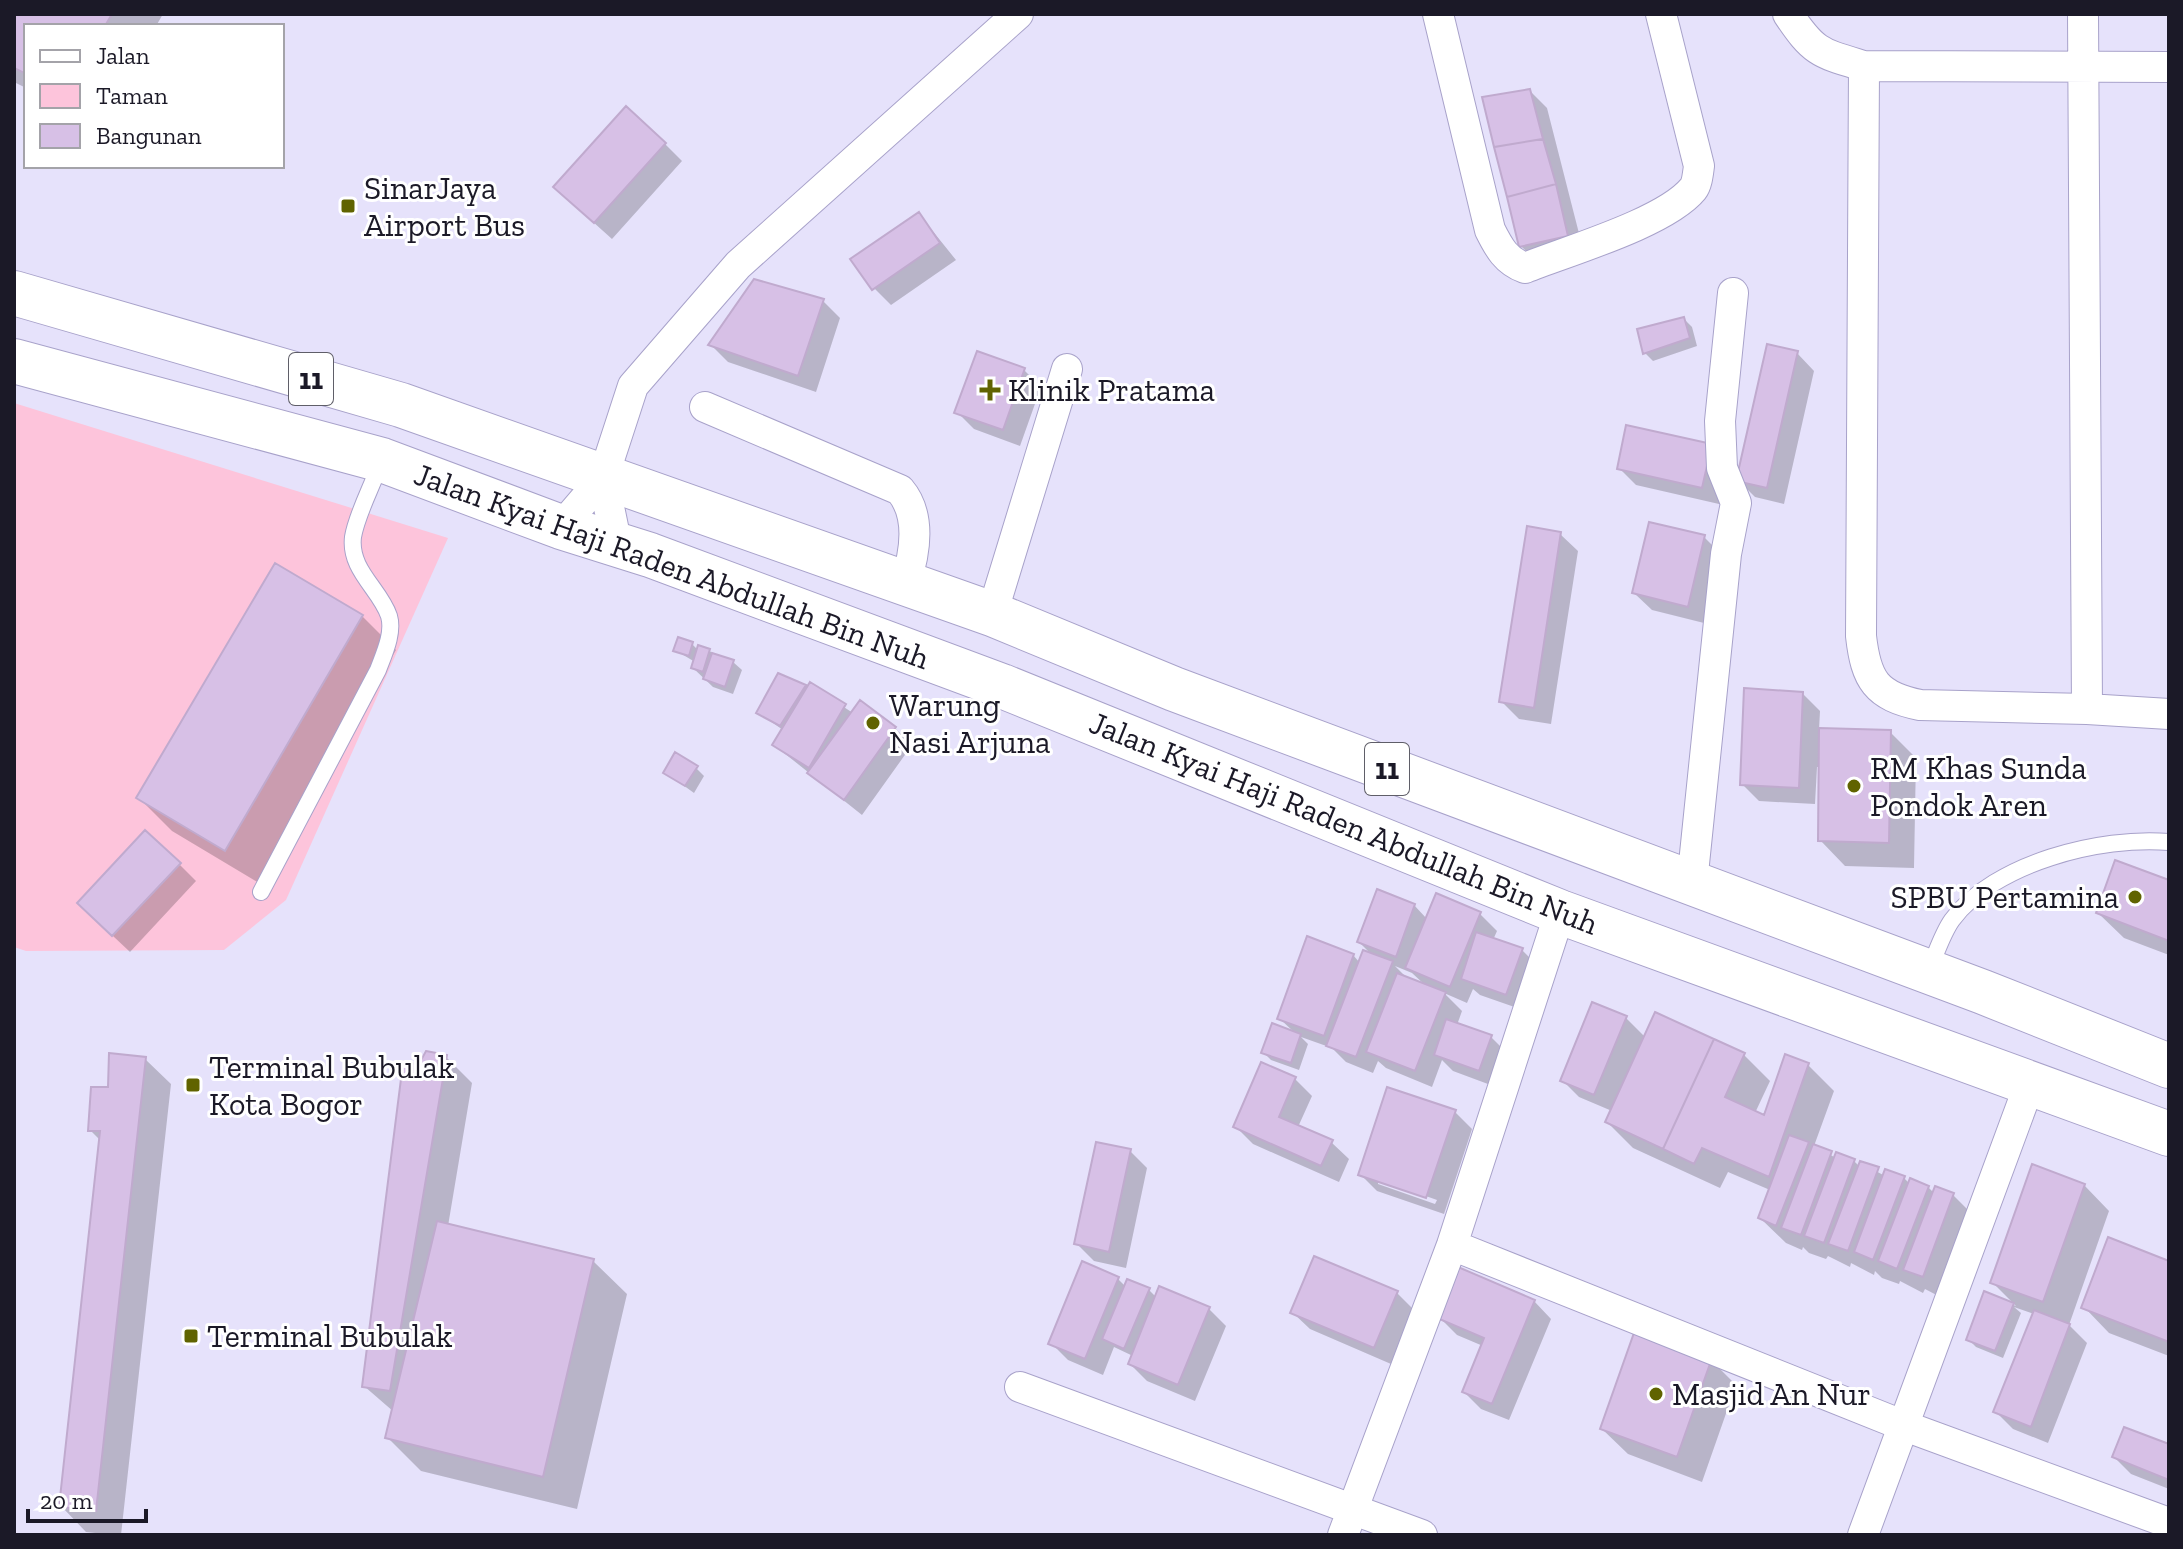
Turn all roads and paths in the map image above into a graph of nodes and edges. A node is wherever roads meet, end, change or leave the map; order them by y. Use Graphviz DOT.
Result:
graph roads {
  1 [pos="1018,14"];
  2 [pos="1438,14"];
  3 [pos="1661,14"];
  4 [pos="1788,14"];
  5 [pos="2083,14"];
  6 [pos="1864,66"];
  7 [pos="2083,67"];
  8 [pos="2169,67"];
  9 [pos="14,293"];
  10 [pos="1733,293"];
  11 [pos="14,361"];
  12 [pos="1067,369"];
  13 [pos="705,407"];
  14 [pos="382,460"];
  15 [pos="603,478"];
  16 [pos="561,527"];
  17 [pos="617,546"];
  18 [pos="905,584"];
  19 [pos="992,614"];
  20 [pos="2087,709"];
  21 [pos="2169,714"];
  22 [pos="2169,842"];
  23 [pos="1692,883"];
  24 [pos="261,892"];
  25 [pos="1560,912"];
  26 [pos="1928,971"];
  27 [pos="2169,1066"];
  28 [pos="2030,1083"];
  29 [pos="2169,1134"];
  30 [pos="1452,1245"];
  31 [pos="1020,1387"];
  32 [pos="1902,1425"];
  33 [pos="1347,1522"];
  34 [pos="2169,1523"];
  35 [pos="1422,1535"];
  36 [pos="1863,1535"];
  1 -- 15 [label="street"];
  2 -- 3 [label="street"];
  4 -- 6 [label="street"];
  5 -- 7 [label="street"];
  6 -- 7 [label="street"];
  6 -- 20 [label="street"];
  7 -- 8 [label="street"];
  7 -- 20 [label="street"];
  9 -- 15 [label="highway, Jalan Kyai Haji Raden Abdullah Bin Nuh / 11"];
  10 -- 23 [label="street"];
  11 -- 14 [label="highway, Jalan Kyai Haji Raden Abdullah Bin Nuh / 11"];
  12 -- 19 [label="street"];
  13 -- 18 [label="street"];
  14 -- 16 [label="highway, Jalan Kyai Haji Raden Abdullah Bin Nuh / 11"];
  14 -- 24 [label="lane"];
  15 -- 16 [label="street"];
  15 -- 17 [label="street"];
  15 -- 18 [label="highway, Jalan Kyai Haji Raden Abdullah Bin Nuh / 11"];
  16 -- 17 [label="highway, Jalan Kyai Haji Raden Abdullah Bin Nuh / 11"];
  17 -- 25 [label="highway, Jalan Kyai Haji Raden Abdullah Bin Nuh / 11"];
  18 -- 19 [label="highway, Jalan Kyai Haji Raden Abdullah Bin Nuh / 11"];
  19 -- 23 [label="highway, Jalan Kyai Haji Raden Abdullah Bin Nuh / 11"];
  20 -- 21 [label="street"];
  22 -- 26 [label="lane"];
  23 -- 26 [label="highway, Jalan Kyai Haji Raden Abdullah Bin Nuh / 11"];
  25 -- 28 [label="highway, Jalan Kyai Haji Raden Abdullah Bin Nuh / 11"];
  25 -- 30 [label="street"];
  26 -- 27 [label="highway, Jalan Kyai Haji Raden Abdullah Bin Nuh / 11"];
  28 -- 29 [label="highway, Jalan Kyai Haji Raden Abdullah Bin Nuh / 11"];
  28 -- 32 [label="street"];
  30 -- 32 [label="street"];
  30 -- 33 [label="street"];
  31 -- 33 [label="street"];
  32 -- 34 [label="street"];
  32 -- 36 [label="street"];
  33 -- 35 [label="street"];
}
